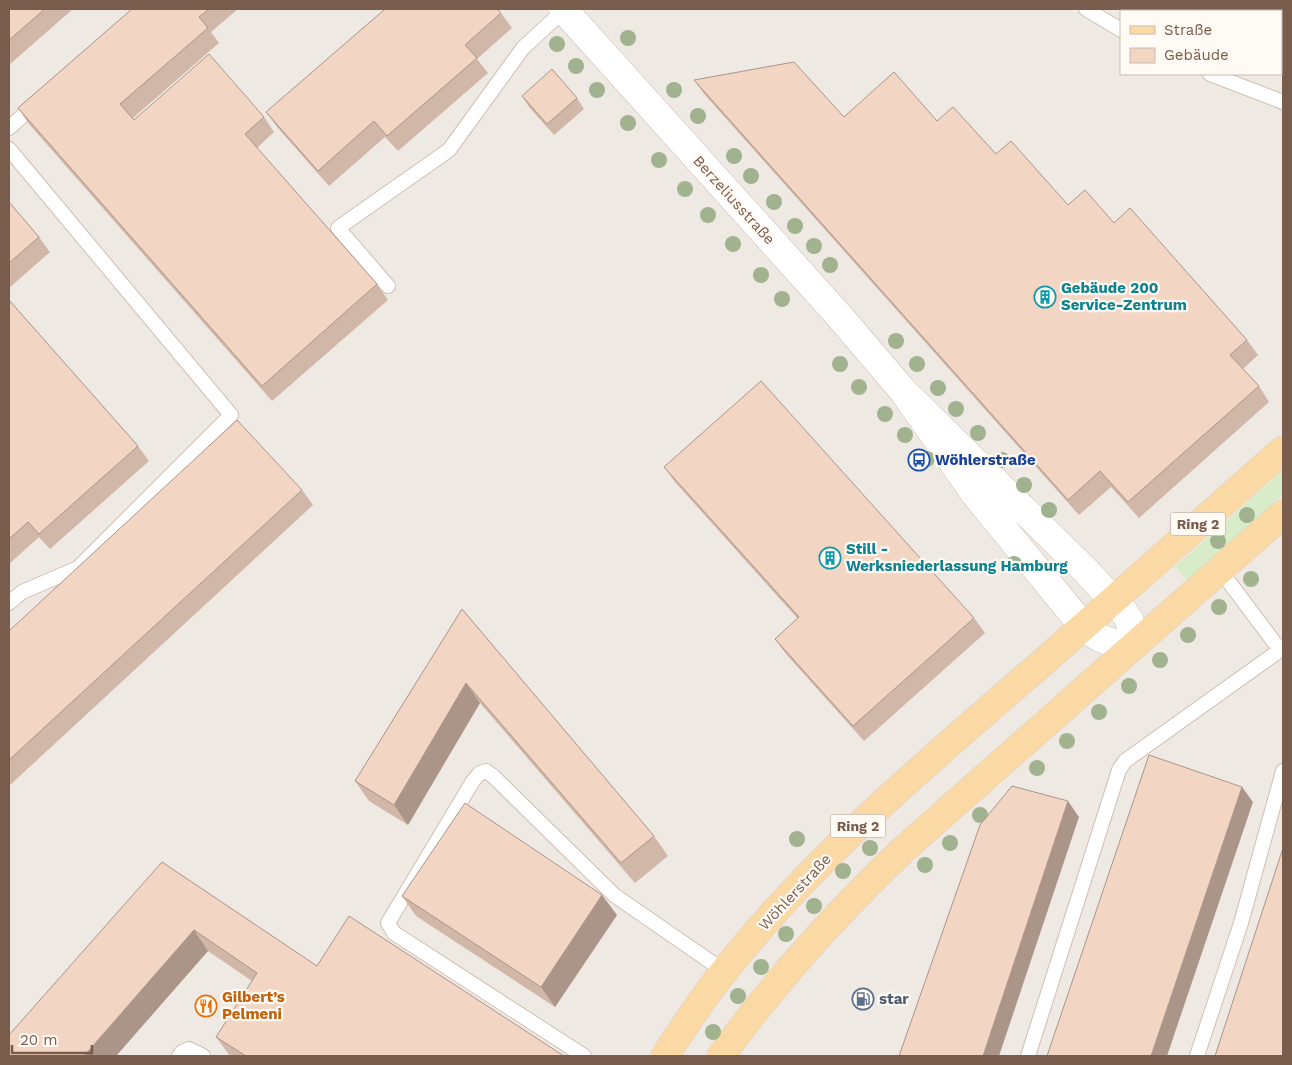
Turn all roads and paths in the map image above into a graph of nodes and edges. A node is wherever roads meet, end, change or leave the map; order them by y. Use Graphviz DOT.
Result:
graph roads {
  1 [pos="564,9"];
  2 [pos="1086,9"];
  3 [pos="1120,29"];
  4 [pos="1213,75"];
  5 [pos="46,95"];
  6 [pos="1283,102"];
  7 [pos="9,128"];
  8 [pos="9,149"];
  9 [pos="388,286"];
  10 [pos="904,392"];
  11 [pos="1283,450"];
  12 [pos="1283,514"];
  13 [pos="1220,570"];
  14 [pos="1113,600"];
  15 [pos="9,604"];
  16 [pos="1083,626"];
  17 [pos="1132,647"];
  18 [pos="1282,649"];
  19 [pos="1283,771"];
  20 [pos="724,971"];
  21 [pos="179,1056"];
  22 [pos="203,1056"];
  23 [pos="584,1056"];
  24 [pos="665,1056"];
  25 [pos="721,1056"];
  26 [pos="1028,1056"];
  27 [pos="1197,1056"];
  1 -- 9 [label="lane"];
  1 -- 10 [label="street, Berzeliusstraße"];
  2 -- 3 [label="lane"];
  4 -- 6 [label="lane"];
  5 -- 7 [label="lane"];
  8 -- 15 [label="lane"];
  10 -- 14 [label="street, Berzeliusstraße"];
  10 -- 16 [label="street, Berzeliusstraße"];
  11 -- 14 [label="main road, Wöhlerstraße / Ring 2"];
  12 -- 13 [label="main road, Ring 2"];
  13 -- 17 [label="main road, Ring 2"];
  13 -- 18 [label="lane"];
  14 -- 16 [label="main road, Wöhlerstraße / Ring 2"];
  14 -- 17 [label="street, Berzeliusstraße"];
  16 -- 17 [label="street, Berzeliusstraße"];
  16 -- 20 [label="main road, Wöhlerstraße / Ring 2"];
  17 -- 25 [label="main road, Ring 2"];
  18 -- 26 [label="lane"];
  19 -- 27 [label="lane"];
  20 -- 23 [label="lane"];
  20 -- 24 [label="main road, Wöhlerstraße / Ring 2"];
  21 -- 22 [label="lane"];
}
